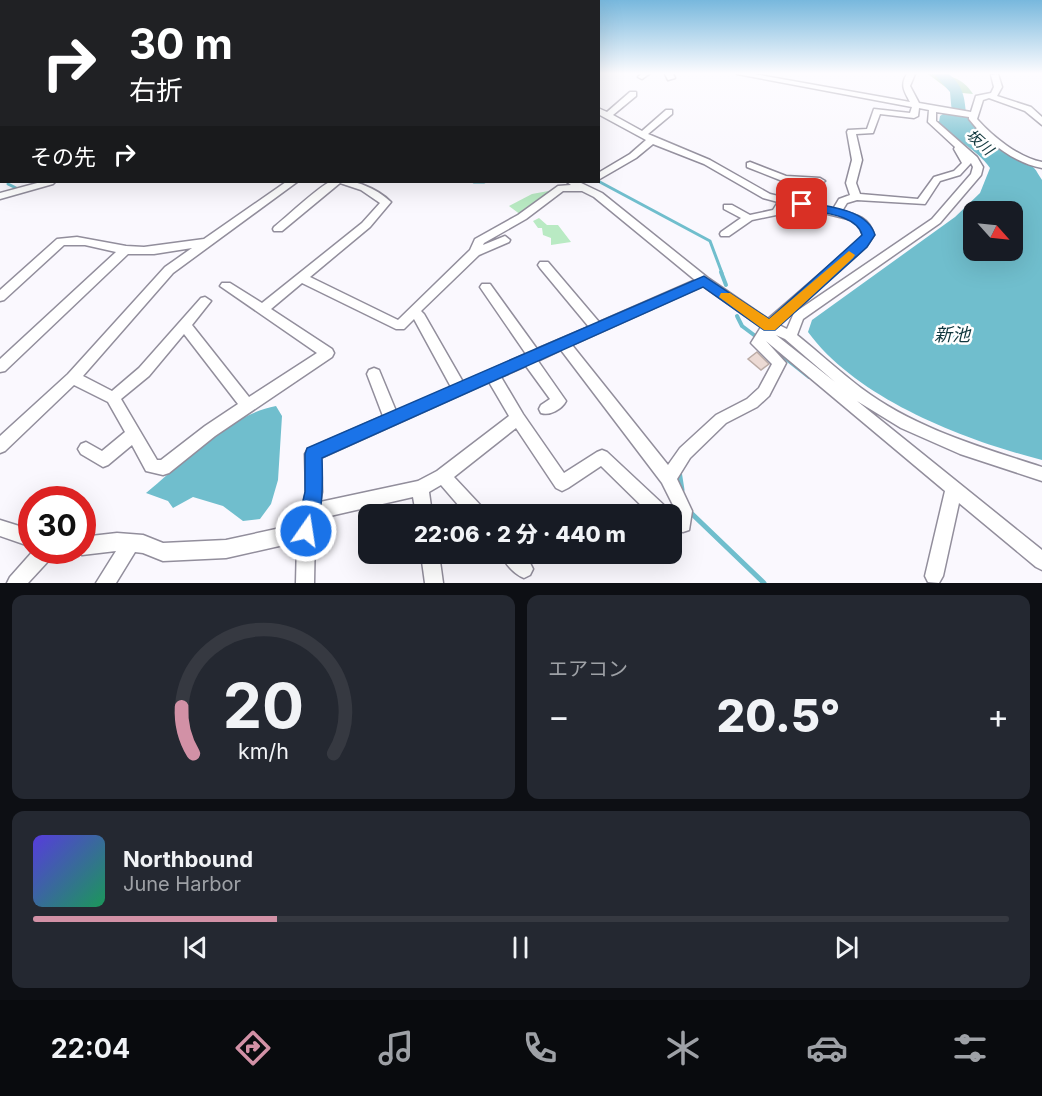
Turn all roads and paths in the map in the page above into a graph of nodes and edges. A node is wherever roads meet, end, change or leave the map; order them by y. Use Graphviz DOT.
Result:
graph roads {
  1 [pos="620,101"];
  2 [pos="900,101"];
  3 [pos="914,101"];
  4 [pos="978,101"];
  5 [pos="1005,101"];
  6 [pos="916,104"];
  7 [pos="943,109"];
  8 [pos="603,112"];
  9 [pos="669,112"];
  10 [pos="972,115"];
  11 [pos="1042,122"];
  12 [pos="647,137"];
  13 [pos="954,142"];
  14 [pos="1042,165"];
  15 [pos="728,173"];
  16 [pos="600,176"];
  17 [pos="820,181"];
  18 [pos="46,183"];
  19 [pos="291,183"];
  20 [pos="334,183"];
  21 [pos="347,183"];
  22 [pos="585,183"];
  23 [pos="591,183"];
  24 [pos="0,196"];
  25 [pos="856,197"];
  26 [pos="784,201"];
  27 [pos="728,207"];
  28 [pos="837,212"];
  29 [pos="749,218"];
  30 [pos="278,229"];
  31 [pos="725,234"];
  32 [pos="207,240"];
  33 [pos="491,240"];
  34 [pos="506,240"];
  35 [pos="125,249"];
  36 [pos="544,265"];
  37 [pos="300,278"];
  38 [pos="704,281"];
  39 [pos="226,286"];
  40 [pos="486,287"];
  41 [pos="0,297"];
  42 [pos="205,301"];
  43 [pos="263,309"];
  44 [pos="413,312"];
  45 [pos="185,325"];
  46 [pos="597,328"];
  47 [pos="767,330"];
  48 [pos="790,336"];
  49 [pos="564,344"];
  50 [pos="532,358"];
  51 [pos="0,367"];
  52 [pos="374,374"];
  53 [pos="493,376"];
  54 [pos="73,378"];
  55 [pos="460,390"];
  56 [pos="113,398"];
  57 [pos="248,406"];
  58 [pos="546,409"];
  59 [pos="518,418"];
  60 [pos="392,419"];
  61 [pos="133,434"];
  62 [pos="0,446"];
  63 [pos="86,449"];
  64 [pos="1042,474"];
  65 [pos="443,476"];
  66 [pos="668,478"];
  67 [pos="954,487"];
  68 [pos="420,488"];
  69 [pos="422,504"];
  70 [pos="468,504"];
  71 [pos="651,504"];
  72 [pos="681,504"];
  73 [pos="682,507"];
  74 [pos="312,512"];
  75 [pos="682,524"];
  76 [pos="0,528"];
  77 [pos="306,531"];
  78 [pos="18,534"];
  79 [pos="131,543"];
  80 [pos="96,545"];
  81 [pos="1042,561"];
  82 [pos="34,564"];
  83 [pos="431,564"];
  84 [pos="519,564"];
  85 [pos="524,569"];
  86 [pos="934,576"];
  87 [pos="16,583"];
  88 [pos="105,583"];
  89 [pos="305,583"];
  90 [pos="434,583"];
  1 -- 8 [label="street"];
  2 -- 6 [label="street"];
  3 -- 6 [label="street"];
  4 -- 10 [label="street"];
  5 -- 11 [label="street"];
  6 -- 7 [label="street"];
  6 -- 25 [label="street"];
  7 -- 10 [label="street"];
  7 -- 13 [label="street"];
  8 -- 12 [label="street"];
  9 -- 12 [label="street"];
  10 -- 14 [label="street"];
  12 -- 15 [label="street"];
  12 -- 16 [label="street"];
  13 -- 25 [label="street"];
  13 -- 48 [label="street"];
  15 -- 17 [label="street"];
  15 -- 26 [label="street"];
  18 -- 24 [label="street"];
  19 -- 32 [label="street"];
  20 -- 30 [label="street"];
  21 -- 37 [label="street"];
  22 -- 33 [label="street"];
  23 -- 38 [label="street"];
  25 -- 28 [label="street"];
  26 -- 28 [label="street"];
  26 -- 29 [label="street"];
  27 -- 29 [label="street"];
  28 -- 47 [label="street"];
  29 -- 31 [label="street"];
  32 -- 35 [label="street"];
  32 -- 54 [label="street"];
  33 -- 34 [label="street"];
  33 -- 44 [label="street"];
  35 -- 41 [label="street"];
  35 -- 51 [label="street"];
  36 -- 46 [label="street"];
  37 -- 43 [label="street"];
  37 -- 44 [label="street"];
  38 -- 46 [label="street"];
  38 -- 47 [label="street"];
  39 -- 43 [label="street"];
  40 -- 50 [label="street"];
  42 -- 45 [label="street"];
  43 -- 57 [label="street"];
  44 -- 55 [label="street"];
  45 -- 56 [label="street"];
  45 -- 57 [label="street"];
  46 -- 49 [label="street"];
  47 -- 48 [label="street"];
  47 -- 66 [label="street"];
  47 -- 67 [label="street"];
  48 -- 64 [label="street"];
  49 -- 50 [label="street"];
  49 -- 66 [label="street"];
  50 -- 53 [label="street"];
  50 -- 58 [label="street"];
  52 -- 60 [label="street"];
  53 -- 55 [label="street"];
  53 -- 59 [label="street"];
  54 -- 56 [label="street"];
  54 -- 62 [label="street"];
  55 -- 60 [label="street"];
  56 -- 61 [label="street"];
  57 -- 61 [label="street"];
  59 -- 65 [label="street"];
  59 -- 71 [label="street"];
  60 -- 74 [label="street"];
  61 -- 63 [label="street"];
  65 -- 68 [label="street"];
  65 -- 70 [label="street"];
  66 -- 72 [label="street"];
  67 -- 81 [label="street"];
  67 -- 86 [label="street"];
  68 -- 69 [label="street"];
  68 -- 74 [label="street"];
  73 -- 75 [label="street"];
  74 -- 77 [label="street"];
  76 -- 78 [label="street"];
  77 -- 79 [label="street"];
  77 -- 89 [label="street"];
  79 -- 80 [label="street"];
  79 -- 88 [label="street"];
  82 -- 87 [label="street"];
  83 -- 90 [label="street"];
  84 -- 85 [label="street"];
}
